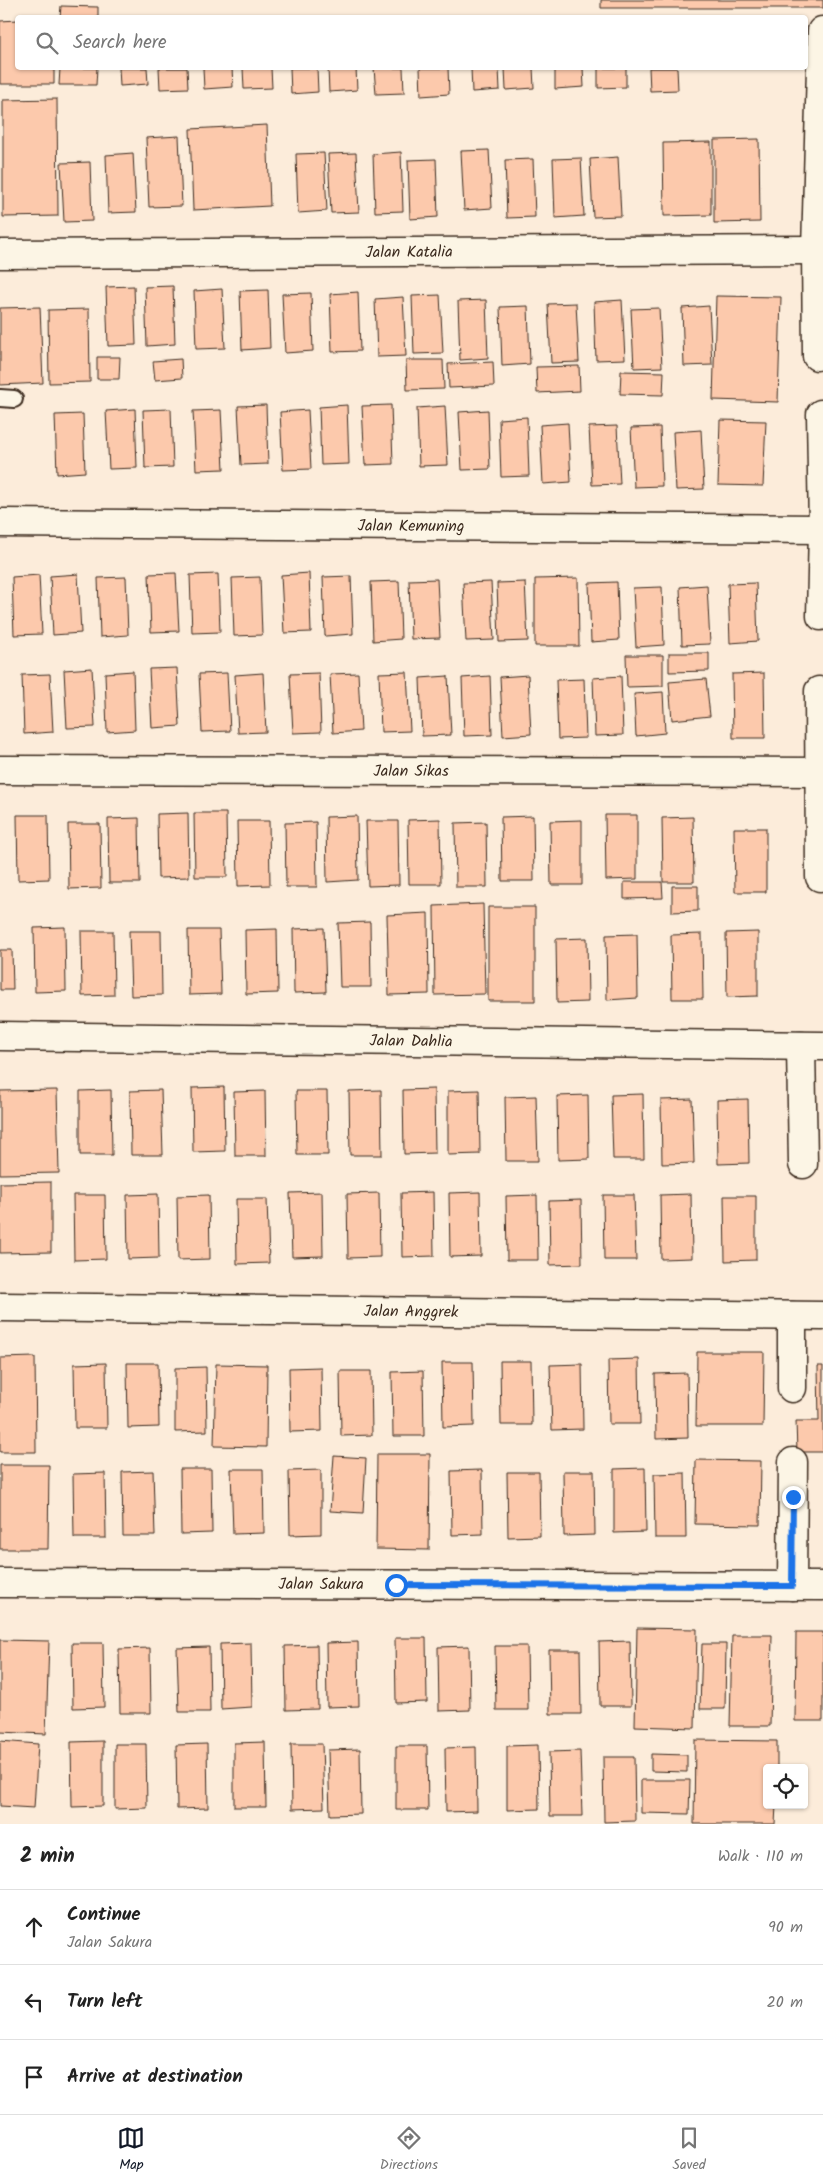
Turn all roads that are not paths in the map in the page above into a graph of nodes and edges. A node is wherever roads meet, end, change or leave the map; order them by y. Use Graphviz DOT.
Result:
graph roads {
  1 [pos="817,31"];
  2 [pos="821,164"];
  3 [pos="816,250"];
  4 [pos="0,254"];
  5 [pos="821,311"];
  6 [pos="817,356"];
  7 [pos="820,414"];
  8 [pos="0,523"];
  9 [pos="823,529"];
  10 [pos="821,616"];
  11 [pos="820,692"];
  12 [pos="0,770"];
  13 [pos="821,772"];
  14 [pos="820,877"];
  15 [pos="0,1036"];
  16 [pos="812,1046"];
  17 [pos="803,1164"];
  18 [pos="0,1307"];
  19 [pos="792,1316"];
  20 [pos="823,1316"];
  21 [pos="792,1388"];
  22 [pos="793,1462"];
  23 [pos="0,1583"];
  24 [pos="792,1586"];
  25 [pos="823,1586"];
  1 -- 2 [label="street"];
  2 -- 3 [label="street"];
  3 -- 4 [label="street, Jalan Katalia"];
  3 -- 5 [label="street"];
  5 -- 6 [label="street"];
  7 -- 9 [label="street"];
  8 -- 9 [label="street, Jalan Kemuning"];
  9 -- 10 [label="street"];
  11 -- 13 [label="street"];
  12 -- 13 [label="street, Jalan Sikas"];
  13 -- 14 [label="street"];
  15 -- 16 [label="street, Jalan Dahlia"];
  16 -- 17 [label="street"];
  18 -- 19 [label="street, Jalan Anggrek"];
  19 -- 20 [label="street, Jalan Anggrek"];
  19 -- 21 [label="street"];
  22 -- 24 [label="street"];
  23 -- 24 [label="street, Jalan Sakura"];
  24 -- 25 [label="street, Jalan Sakura"];
}
